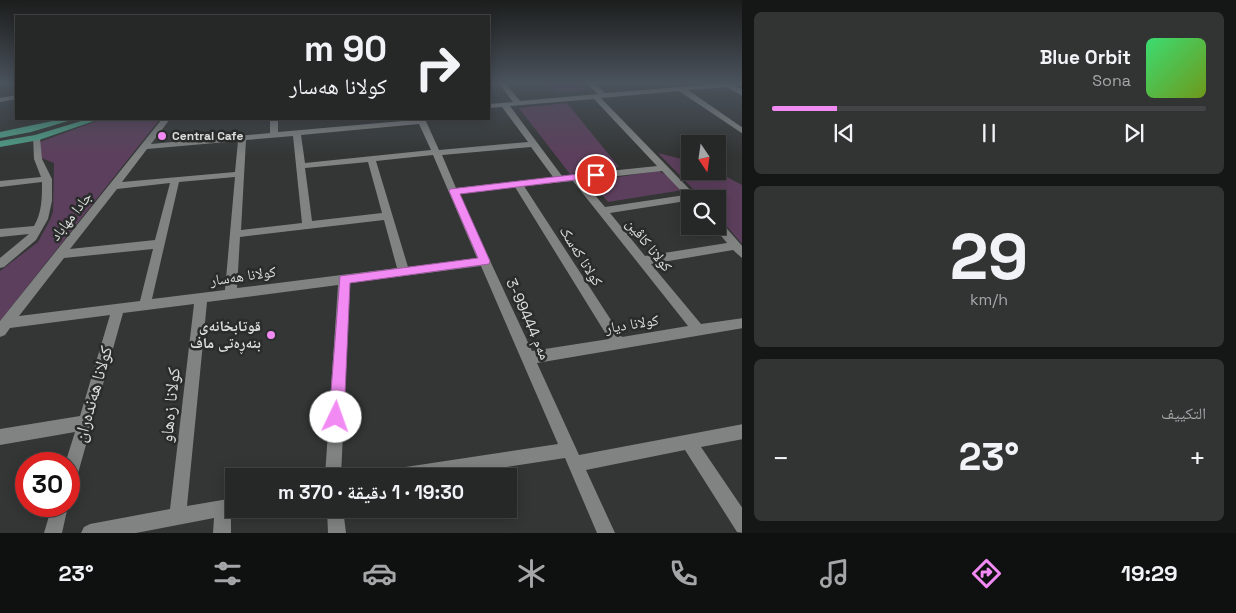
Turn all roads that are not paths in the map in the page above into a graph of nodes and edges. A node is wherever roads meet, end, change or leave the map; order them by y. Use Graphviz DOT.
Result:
graph roads {
  1 [pos="506,107"];
  2 [pos="609,107"];
  3 [pos="707,107"];
  4 [pos="55,120"];
  5 [pos="67,120"];
  6 [pos="81,120"];
  7 [pos="93,120"];
  8 [pos="165,120"];
  9 [pos="274,120"];
  10 [pos="422,120"];
  11 [pos="361,123"];
  12 [pos="0,130"];
  13 [pos="742,132"];
  14 [pos="297,133"];
  15 [pos="0,135"];
  16 [pos="274,135"];
  17 [pos="36,138"];
  18 [pos="242,138"];
  19 [pos="0,142"];
  20 [pos="532,144"];
  21 [pos="145,147"];
  22 [pos="436,152"];
  23 [pos="371,158"];
  24 [pos="300,166"];
  25 [pos="665,168"];
  26 [pos="240,174"];
  27 [pos="576,178"];
  28 [pos="47,179"];
  29 [pos="175,179"];
  30 [pos="560,180"];
  31 [pos="0,184"];
  32 [pos="518,184"];
  33 [pos="113,186"];
  34 [pos="686,190"];
  35 [pos="454,191"];
  36 [pos="681,200"];
  37 [pos="602,211"];
  38 [pos="388,216"];
  39 [pos="306,226"];
  40 [pos="38,229"];
  41 [pos="0,233"];
  42 [pos="236,234"];
  43 [pos="725,235"];
  44 [pos="159,244"];
  45 [pos="734,246"];
  46 [pos="60,254"];
  47 [pos="742,255"];
  48 [pos="485,261"];
  49 [pos="642,261"];
  50 [pos="0,264"];
  51 [pos="404,272"];
  52 [pos="344,280"];
  53 [pos="231,293"];
  54 [pos="200,298"];
  55 [pos="145,304"];
  56 [pos="118,310"];
  57 [pos="742,322"];
  58 [pos="3,327"];
  59 [pos="698,330"];
  60 [pos="619,343"];
  61 [pos="528,358"];
  62 [pos="85,423"];
  63 [pos="742,431"];
  64 [pos="0,437"];
  65 [pos="689,442"];
  66 [pos="77,452"];
  67 [pos="572,457"];
  68 [pos="333,468"];
  69 [pos="472,468"];
  70 [pos="225,508"];
  71 [pos="178,516"];
  72 [pos="57,517"];
  73 [pos="225,518"];
  74 [pos="336,518"];
  75 [pos="742,526"];
  76 [pos="53,533"];
  77 [pos="90,533"];
  78 [pos="222,533"];
  79 [pos="337,533"];
  80 [pos="606,533"];
  1 -- 20 [label="street"];
  2 -- 25 [label="street"];
  3 -- 13 [label="street"];
  4 -- 12 [label="main road"];
  5 -- 15 [label="main road"];
  6 -- 19 [label="main road"];
  7 -- 17 [label="main road"];
  8 -- 21 [label="street, جادا مهاباد"];
  9 -- 16 [label="street"];
  10 -- 11 [label="street"];
  10 -- 22 [label="street, مەم 99444-3"];
  11 -- 14 [label="street"];
  14 -- 16 [label="street"];
  14 -- 24 [label="street"];
  16 -- 18 [label="street"];
  17 -- 19 [label="main road"];
  17 -- 28 [label="street"];
  18 -- 21 [label="street"];
  18 -- 26 [label="street"];
  20 -- 22 [label="street"];
  20 -- 30 [label="street"];
  21 -- 33 [label="street, جادا مهاباد"];
  22 -- 23 [label="street"];
  22 -- 35 [label="street, مەم 99444-3"];
  23 -- 24 [label="street"];
  23 -- 38 [label="street"];
  24 -- 39 [label="street"];
  25 -- 27 [label="street"];
  25 -- 34 [label="street"];
  26 -- 29 [label="street"];
  26 -- 42 [label="street"];
  27 -- 30 [label="street"];
  27 -- 37 [label="street, کولانا کاڤین"];
  28 -- 31 [label="street"];
  28 -- 40 [label="street"];
  29 -- 33 [label="street"];
  29 -- 44 [label="street"];
  30 -- 32 [label="street"];
  32 -- 35 [label="street"];
  32 -- 60 [label="street, کولانا کەسک"];
  33 -- 46 [label="street, جادا مهاباد"];
  35 -- 48 [label="street, مەم 99444-3"];
  36 -- 37 [label="street"];
  37 -- 49 [label="street, کولانا کاڤین"];
  38 -- 39 [label="street"];
  38 -- 51 [label="street"];
  39 -- 42 [label="street"];
  40 -- 41 [label="street"];
  40 -- 50 [label="street"];
  42 -- 53 [label="street"];
  43 -- 45 [label="street"];
  44 -- 46 [label="street"];
  44 -- 55 [label="street"];
  45 -- 47 [label="street"];
  45 -- 49 [label="street"];
  46 -- 58 [label="street, جادا مهاباد"];
  48 -- 51 [label="street, کولانا هه‌سار"];
  48 -- 61 [label="street, مەم 99444-3"];
  49 -- 59 [label="street, کولانا کاڤین"];
  51 -- 52 [label="street, کولانا هه‌سار"];
  52 -- 53 [label="street, کولانا هه‌سار"];
  52 -- 68 [label="street"];
  53 -- 54 [label="street, کولانا هه‌سار"];
  54 -- 55 [label="street, کولانا هه‌سار"];
  54 -- 71 [label="street, کولانا زەهاو"];
  55 -- 56 [label="street, کولانا هه‌سار"];
  56 -- 58 [label="street, کولانا هه‌سار"];
  56 -- 62 [label="street, کولانا هه‌نده‌ران"];
  57 -- 59 [label="street, کولانا دیار"];
  59 -- 60 [label="street, کولانا دیار"];
  60 -- 61 [label="street, کولانا دیار"];
  61 -- 67 [label="street, مەم 99444-3"];
  62 -- 64 [label="street"];
  62 -- 66 [label="street, کولانا هه‌نده‌ران"];
  63 -- 65 [label="street"];
  65 -- 67 [label="street"];
  65 -- 75 [label="street"];
  67 -- 69 [label="street"];
  67 -- 80 [label="street, مەم 99444-3"];
  70 -- 71 [label="street"];
  71 -- 77 [label="street"];
  72 -- 76 [label="street"];
  73 -- 78 [label="street"];
  74 -- 79 [label="street"];
}
